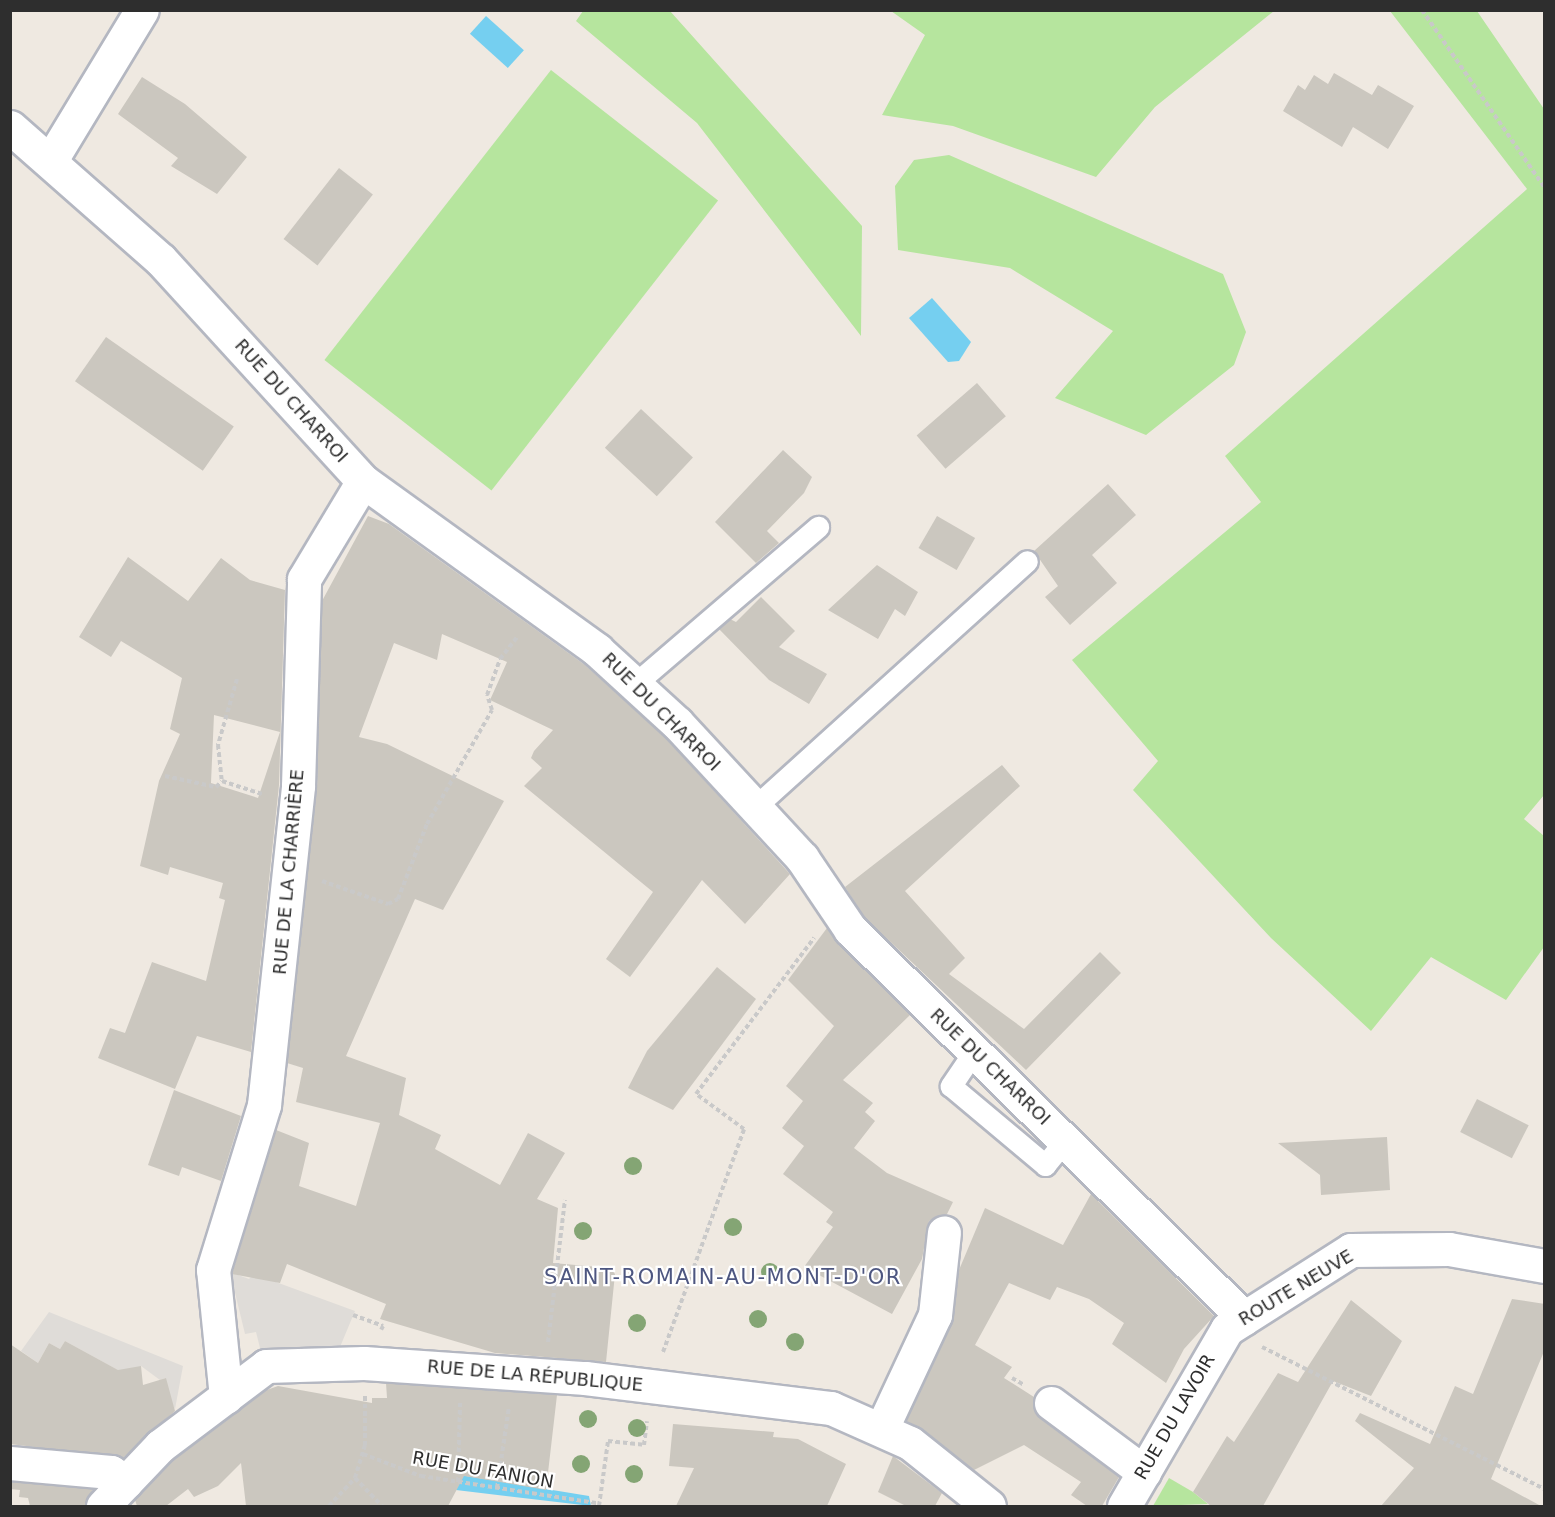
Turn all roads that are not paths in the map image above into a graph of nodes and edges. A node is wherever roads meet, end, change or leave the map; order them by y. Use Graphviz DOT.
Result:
graph roads {
  1 [pos="142,10"];
  2 [pos="10,128"];
  3 [pos="51,160"];
  4 [pos="363,481"];
  5 [pos="818,527"];
  6 [pos="1027,561"];
  7 [pos="636,683"];
  8 [pos="756,806"];
  9 [pos="944,1232"];
  10 [pos="1545,1266"];
  11 [pos="1235,1323"];
  12 [pos="226,1396"];
  13 [pos="1051,1403"];
  14 [pos="882,1428"];
  15 [pos="10,1463"];
  16 [pos="1144,1472"];
  17 [pos="126,1482"];
  18 [pos="103,1506"];
  19 [pos="989,1506"];
  20 [pos="1124,1506"];
  1 -- 3 [label="street"];
  2 -- 3 [label="street, RUE DU CHARROI"];
  3 -- 4 [label="street, RUE DU CHARROI"];
  4 -- 7 [label="street, RUE DU CHARROI"];
  4 -- 12 [label="street, RUE DE LA CHARRIÈRE"];
  5 -- 7 [label="lane"];
  6 -- 8 [label="lane"];
  7 -- 8 [label="street, RUE DU CHARROI"];
  8 -- 11 [label="street, RUE DU CHARROI"];
  9 -- 14 [label="street"];
  10 -- 11 [label="street, ROUTE NEUVE"];
  11 -- 16 [label="street, RUE DU LAVOIR"];
  12 -- 14 [label="street, RUE DE LA RÉPUBLIQUE"];
  12 -- 17 [label="street, RUE DE LA RÉPUBLIQUE"];
  13 -- 16 [label="street"];
  14 -- 19 [label="street, RUE DE LA RÉPUBLIQUE"];
  15 -- 17 [label="street"];
  16 -- 20 [label="street, RUE DU LAVOIR"];
  17 -- 18 [label="street, RUE DE LA RÉPUBLIQUE"];
}
